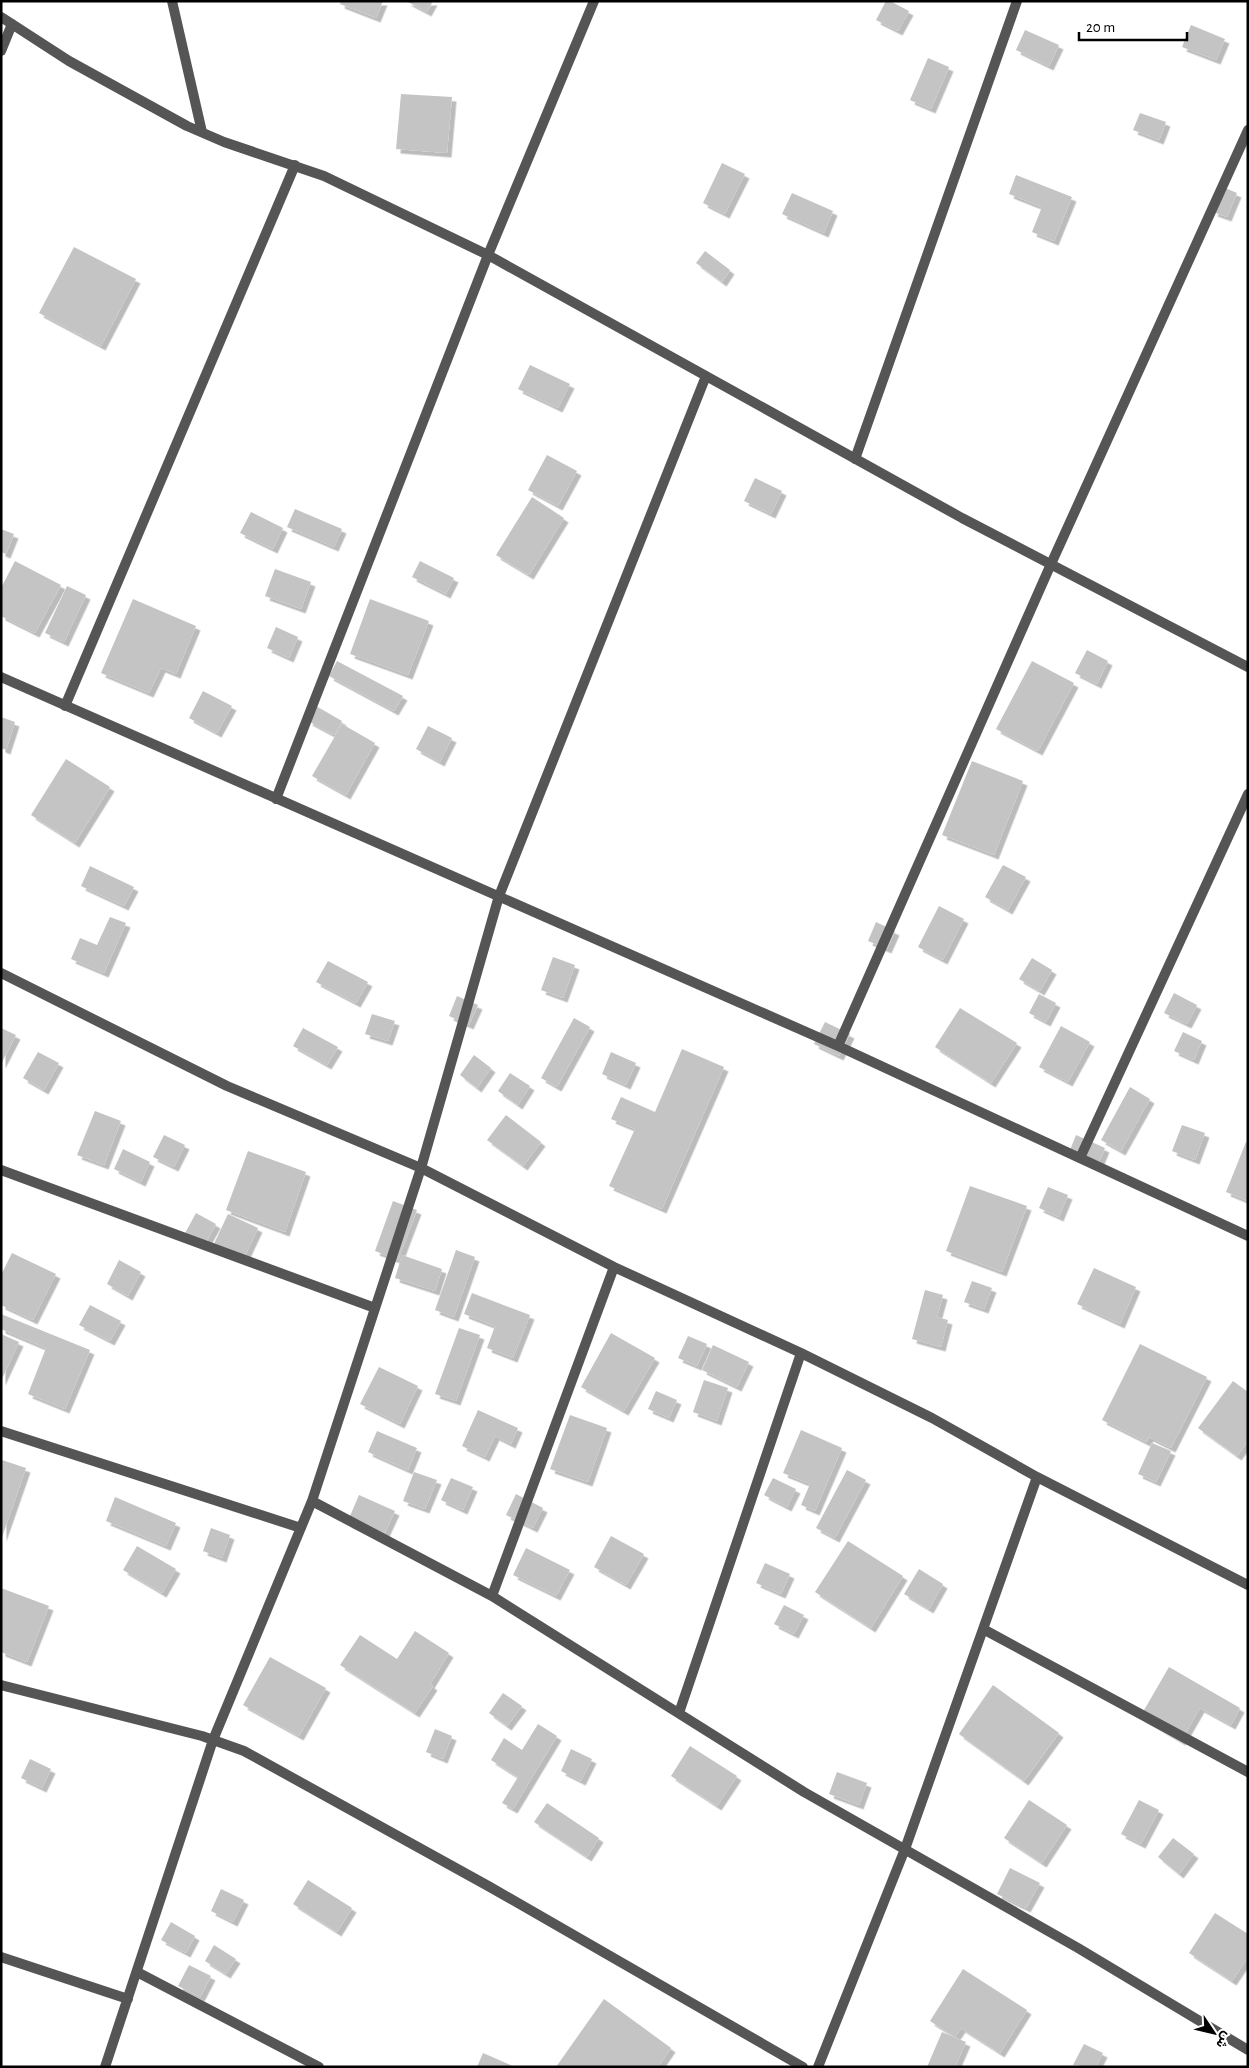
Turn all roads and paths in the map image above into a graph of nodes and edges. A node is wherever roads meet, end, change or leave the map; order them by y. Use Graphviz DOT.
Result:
graph roads {
  1 [pos="172,1"];
  2 [pos="594,1"];
  3 [pos="1017,1"];
  4 [pos="1,17"];
  5 [pos="12,24"];
  6 [pos="1,51"];
  7 [pos="1248,130"];
  8 [pos="202,132"];
  9 [pos="295,165"];
  10 [pos="488,255"];
  11 [pos="706,376"];
  12 [pos="855,459"];
  13 [pos="1051,564"];
  14 [pos="1248,667"];
  15 [pos="1,677"];
  16 [pos="65,706"];
  17 [pos="1248,794"];
  18 [pos="276,799"];
  19 [pos="499,896"];
  20 [pos="1,974"];
  21 [pos="838,1046"];
  22 [pos="1080,1158"];
  23 [pos="421,1168"];
  24 [pos="1,1170"];
  25 [pos="1248,1236"];
  26 [pos="614,1267"];
  27 [pos="375,1308"];
  28 [pos="802,1353"];
  29 [pos="1,1431"];
  30 [pos="1038,1476"];
  31 [pos="312,1501"];
  32 [pos="301,1528"];
  33 [pos="1248,1584"];
  34 [pos="492,1596"];
  35 [pos="983,1629"];
  36 [pos="1,1685"];
  37 [pos="679,1713"];
  38 [pos="213,1740"];
  39 [pos="1248,1772"];
  40 [pos="905,1850"];
  41 [pos="1,1957"];
  42 [pos="138,1972"];
  43 [pos="128,1999"];
  44 [pos="1248,2050"];
  45 [pos="105,2067"];
  46 [pos="319,2067"];
  47 [pos="803,2067"];
  48 [pos="818,2067"];
  1 -- 8 [label="street"];
  2 -- 10 [label="street"];
  3 -- 12 [label="street"];
  4 -- 5 [label="street"];
  5 -- 6 [label="street"];
  5 -- 8 [label="street"];
  7 -- 13 [label="street"];
  8 -- 9 [label="street"];
  9 -- 10 [label="street"];
  9 -- 16 [label="street"];
  10 -- 11 [label="street"];
  10 -- 18 [label="street"];
  11 -- 12 [label="street"];
  11 -- 19 [label="street"];
  12 -- 13 [label="street"];
  13 -- 14 [label="street"];
  13 -- 21 [label="street"];
  15 -- 16 [label="street"];
  16 -- 18 [label="street"];
  17 -- 22 [label="street"];
  18 -- 19 [label="street"];
  19 -- 21 [label="street"];
  19 -- 23 [label="street"];
  20 -- 23 [label="street"];
  21 -- 22 [label="street"];
  22 -- 25 [label="street"];
  23 -- 26 [label="street"];
  23 -- 27 [label="street"];
  24 -- 27 [label="street"];
  26 -- 28 [label="street"];
  26 -- 34 [label="street"];
  27 -- 31 [label="street"];
  28 -- 30 [label="street"];
  28 -- 37 [label="street"];
  29 -- 32 [label="street"];
  30 -- 33 [label="street"];
  30 -- 35 [label="street"];
  31 -- 32 [label="street"];
  31 -- 34 [label="street"];
  32 -- 38 [label="street"];
  34 -- 37 [label="street"];
  35 -- 39 [label="street"];
  35 -- 40 [label="street"];
  36 -- 38 [label="street"];
  37 -- 40 [label="street"];
  38 -- 42 [label="street"];
  38 -- 47 [label="street"];
  40 -- 44 [label="street"];
  40 -- 48 [label="street"];
  41 -- 43 [label="street"];
  42 -- 43 [label="street"];
  42 -- 46 [label="street"];
  43 -- 45 [label="street"];
}
